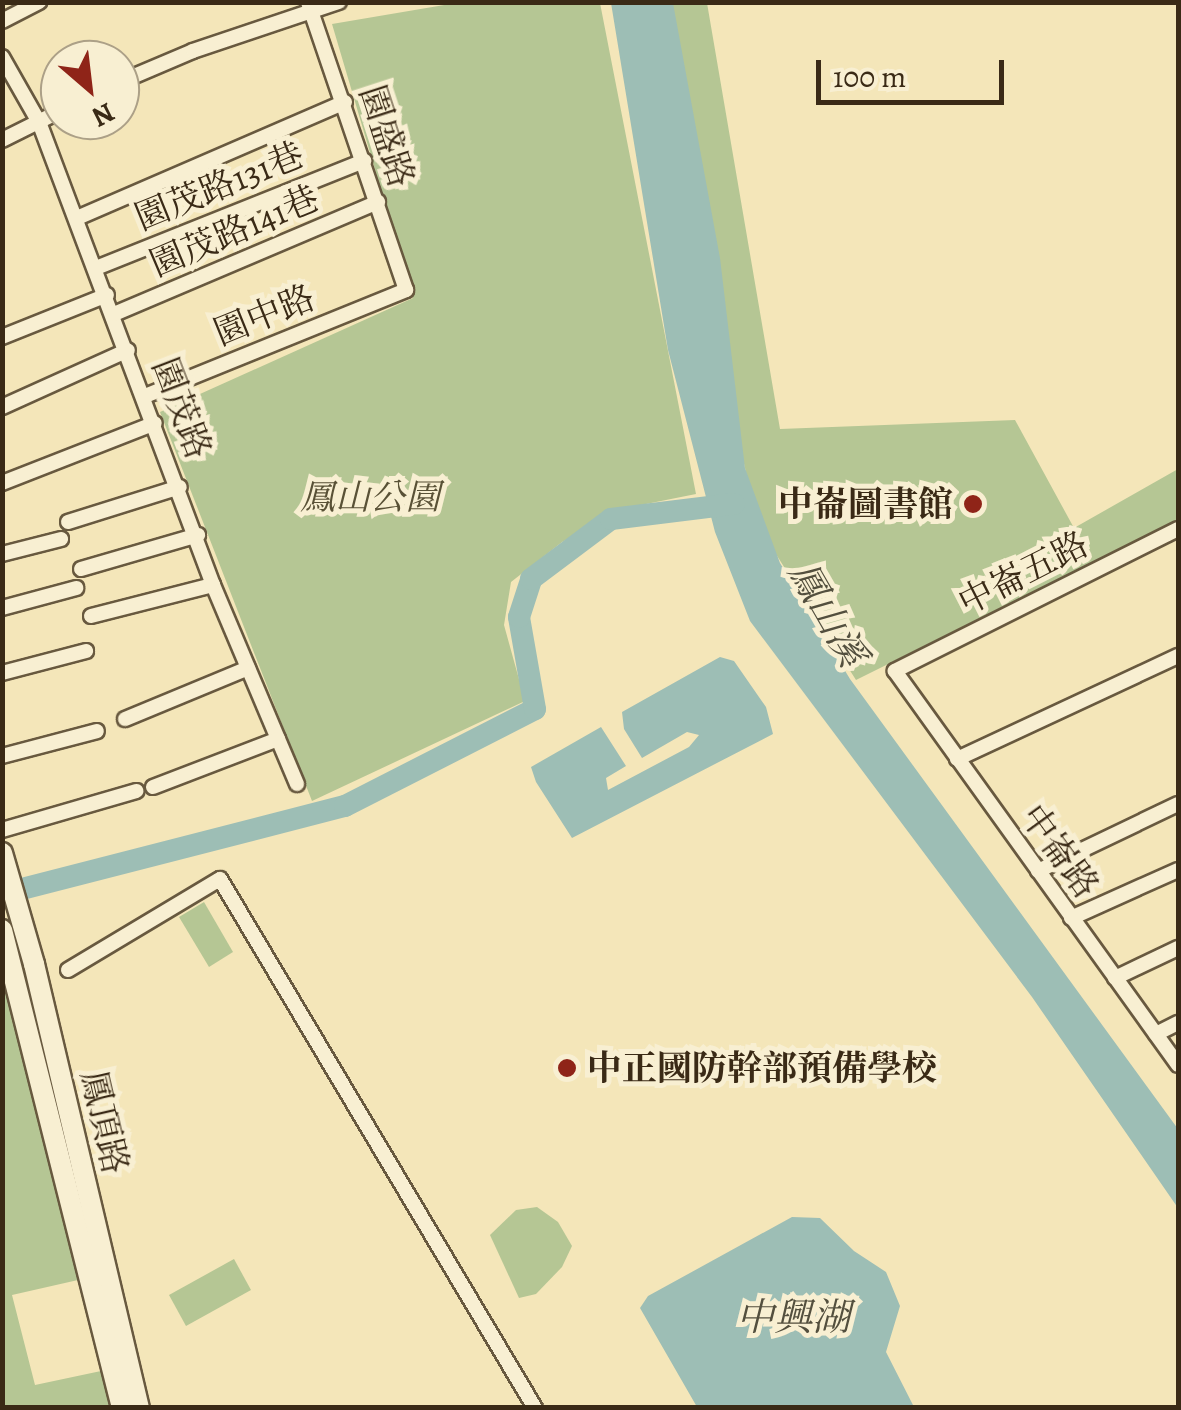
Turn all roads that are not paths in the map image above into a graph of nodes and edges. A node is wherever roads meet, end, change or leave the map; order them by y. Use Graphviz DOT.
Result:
graph roads {
  1 [pos="39,2"];
  2 [pos="339,2"];
  3 [pos="309,6"];
  4 [pos="2,21"];
  5 [pos="2,58"];
  6 [pos="140,74"];
  7 [pos="345,102"];
  8 [pos="38,122"];
  9 [pos="2,140"];
  10 [pos="364,161"];
  11 [pos="378,202"];
  12 [pos="77,218"];
  13 [pos="96,268"];
  14 [pos="406,290"];
  15 [pos="107,296"];
  16 [pos="114,314"];
  17 [pos="2,338"];
  18 [pos="128,350"];
  19 [pos="145,396"];
  20 [pos="2,407"];
  21 [pos="155,423"];
  22 [pos="2,483"];
  23 [pos="180,488"];
  24 [pos="68,522"];
  25 [pos="1178,529"];
  26 [pos="198,535"];
  27 [pos="61,538"];
  28 [pos="2,554"];
  29 [pos="81,568"];
  30 [pos="213,585"];
  31 [pos="76,588"];
  32 [pos="2,608"];
  33 [pos="90,616"];
  34 [pos="86,652"];
  35 [pos="1178,656"];
  36 [pos="248,668"];
  37 [pos="895,671"];
  38 [pos="2,673"];
  39 [pos="125,719"];
  40 [pos="97,731"];
  41 [pos="278,739"];
  42 [pos="2,756"];
  43 [pos="957,759"];
  44 [pos="297,784"];
  45 [pos="153,787"];
  46 [pos="136,791"];
  47 [pos="1178,804"];
  48 [pos="2,830"];
  49 [pos="5,862"];
  50 [pos="1178,870"];
  51 [pos="1038,872"];
  52 [pos="1071,918"];
  53 [pos="2,930"];
  54 [pos="1178,948"];
  55 [pos="68,970"];
  56 [pos="1115,978"];
  57 [pos="1178,1023"];
  58 [pos="1156,1034"];
  59 [pos="1178,1064"];
  60 [pos="122,1408"];
  61 [pos="139,1408"];
  62 [pos="535,1408"];
  1 -- 4 [label="street"];
  2 -- 3 [label="street"];
  3 -- 6 [label="street"];
  3 -- 7 [label="street, 園盛路"];
  5 -- 8 [label="street, 園茂路"];
  7 -- 10 [label="street, 園盛路"];
  7 -- 12 [label="street"];
  8 -- 9 [label="street"];
  8 -- 12 [label="street, 園茂路"];
  10 -- 11 [label="street, 園盛路"];
  10 -- 13 [label="street, 園茂路131巷"];
  11 -- 14 [label="street, 園盛路"];
  11 -- 16 [label="street, 園茂路141巷"];
  12 -- 13 [label="street, 園茂路"];
  13 -- 15 [label="street, 園茂路"];
  14 -- 19 [label="street, 園中路"];
  15 -- 16 [label="street, 園茂路"];
  15 -- 17 [label="street"];
  16 -- 18 [label="street, 園茂路"];
  18 -- 19 [label="street, 園茂路"];
  18 -- 20 [label="street"];
  19 -- 21 [label="street, 園茂路"];
  21 -- 22 [label="street"];
  21 -- 23 [label="street, 園茂路"];
  23 -- 24 [label="street"];
  23 -- 26 [label="street, 園茂路"];
  25 -- 37 [label="street, 中崙五路"];
  26 -- 29 [label="street"];
  26 -- 30 [label="street, 園茂路"];
  27 -- 28 [label="street"];
  30 -- 33 [label="street"];
  30 -- 36 [label="street, 園茂路"];
  31 -- 32 [label="street"];
  34 -- 38 [label="street"];
  35 -- 43 [label="street"];
  36 -- 39 [label="street"];
  36 -- 41 [label="street, 園茂路"];
  37 -- 43 [label="street, 中崙路"];
  40 -- 42 [label="street"];
  41 -- 44 [label="street, 園茂路"];
  41 -- 45 [label="street"];
  43 -- 51 [label="street, 中崙路"];
  46 -- 48 [label="street"];
  47 -- 51 [label="street"];
  49 -- 61 [label="main road, 鳳頂路"];
  50 -- 52 [label="street"];
  51 -- 52 [label="street, 中崙路"];
  52 -- 56 [label="street, 中崙路"];
  53 -- 60 [label="main road, 鳳頂路"];
  54 -- 56 [label="street"];
  55 -- 62 [label="street"];
  56 -- 58 [label="street, 中崙路"];
  57 -- 58 [label="street"];
  58 -- 59 [label="street, 中崙路"];
}
